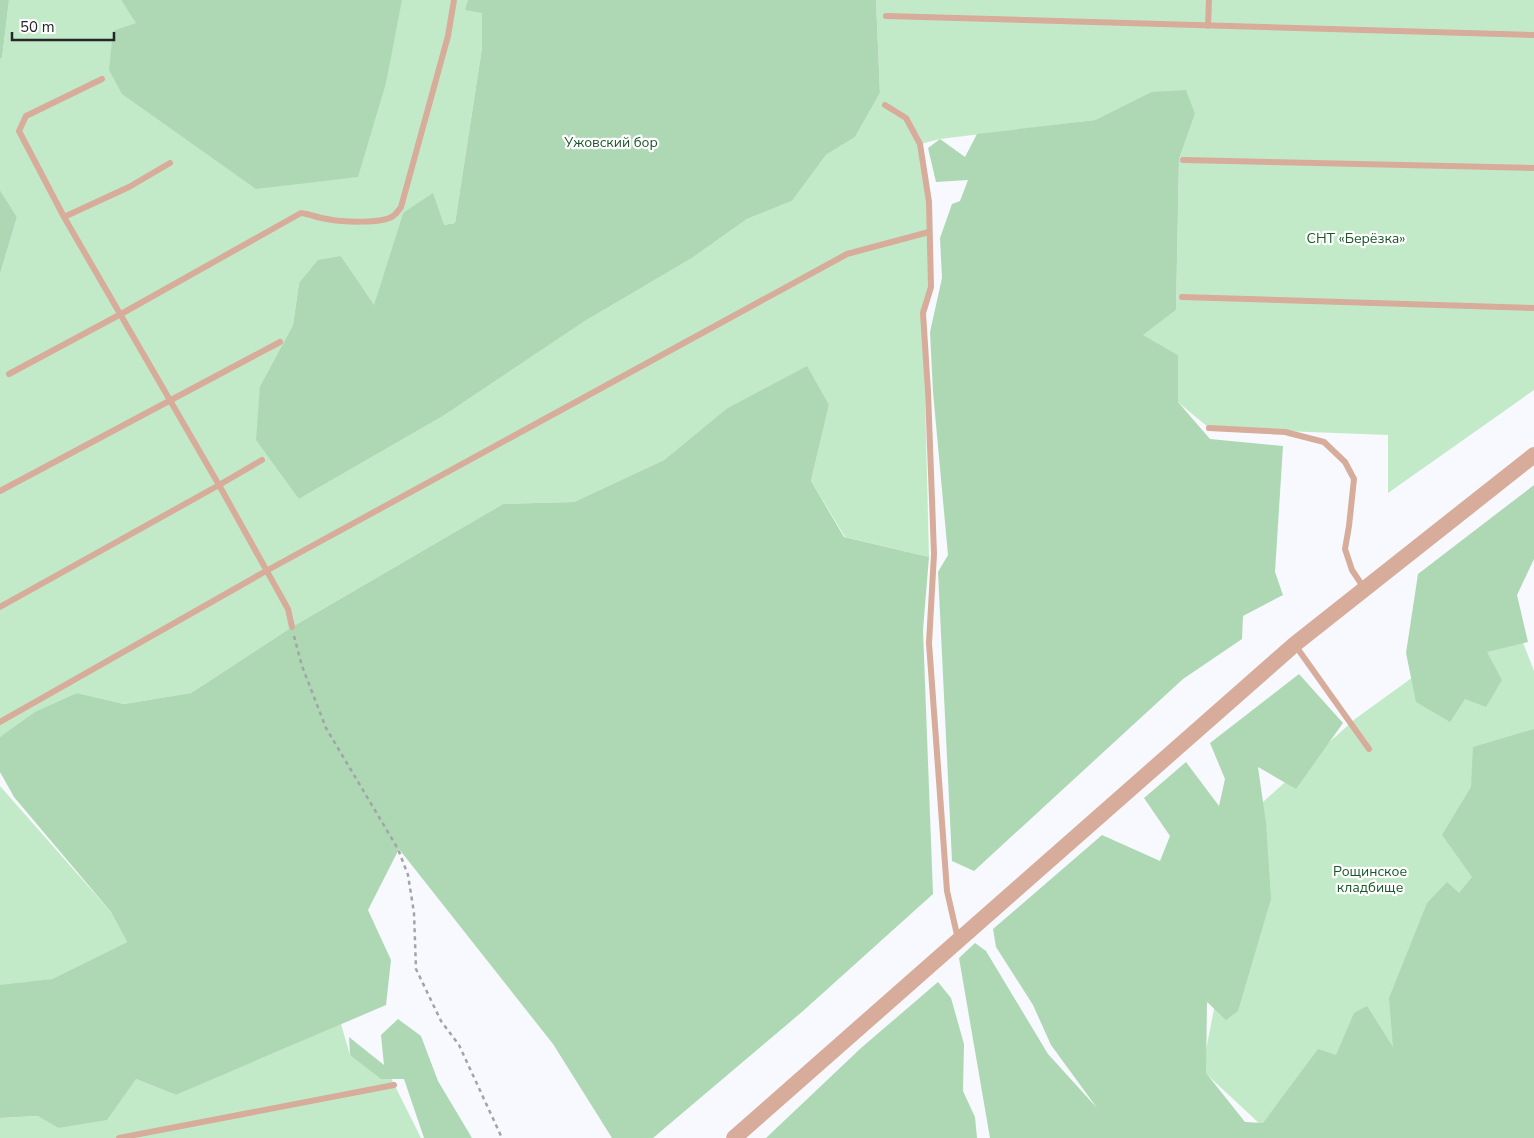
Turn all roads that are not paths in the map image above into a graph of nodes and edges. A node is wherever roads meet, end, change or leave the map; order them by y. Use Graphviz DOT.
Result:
graph roads {
  1 [pos="454,0"];
  2 [pos="1209,0"];
  3 [pos="886,16"];
  4 [pos="1208,26"];
  5 [pos="1534,35"];
  6 [pos="102,79"];
  7 [pos="884,105"];
  8 [pos="1183,160"];
  9 [pos="170,163"];
  10 [pos="1534,168"];
  11 [pos="64,217"];
  12 [pos="929,232"];
  13 [pos="1182,297"];
  14 [pos="1534,308"];
  15 [pos="121,314"];
  16 [pos="280,342"];
  17 [pos="9,374"];
  18 [pos="169,401"];
  19 [pos="1209,428"];
  20 [pos="1534,455"];
  21 [pos="262,460"];
  22 [pos="219,485"];
  23 [pos="0,492"];
  24 [pos="266,571"];
  25 [pos="1365,588"];
  26 [pos="0,607"];
  27 [pos="292,627"];
  28 [pos="1295,644"];
  29 [pos="0,722"];
  30 [pos="1369,749"];
  31 [pos="958,940"];
  32 [pos="394,1085"];
  33 [pos="119,1138"];
  34 [pos="734,1138"];
  1 -- 15 [label="lane"];
  2 -- 4 [label="lane"];
  3 -- 4 [label="lane"];
  4 -- 5 [label="lane"];
  6 -- 11 [label="lane"];
  7 -- 12 [label="lane"];
  8 -- 10 [label="lane"];
  9 -- 11 [label="lane"];
  11 -- 15 [label="lane"];
  12 -- 24 [label="lane"];
  12 -- 31 [label="lane"];
  13 -- 14 [label="lane"];
  15 -- 17 [label="lane"];
  15 -- 18 [label="lane"];
  16 -- 18 [label="lane"];
  18 -- 22 [label="lane"];
  18 -- 23 [label="lane"];
  19 -- 25 [label="lane"];
  20 -- 25 [label="street"];
  21 -- 22 [label="lane"];
  22 -- 24 [label="lane"];
  22 -- 26 [label="lane"];
  24 -- 27 [label="lane"];
  24 -- 29 [label="lane"];
  25 -- 28 [label="street"];
  28 -- 30 [label="lane"];
  28 -- 31 [label="street"];
  31 -- 34 [label="street"];
  32 -- 33 [label="lane"];
}
